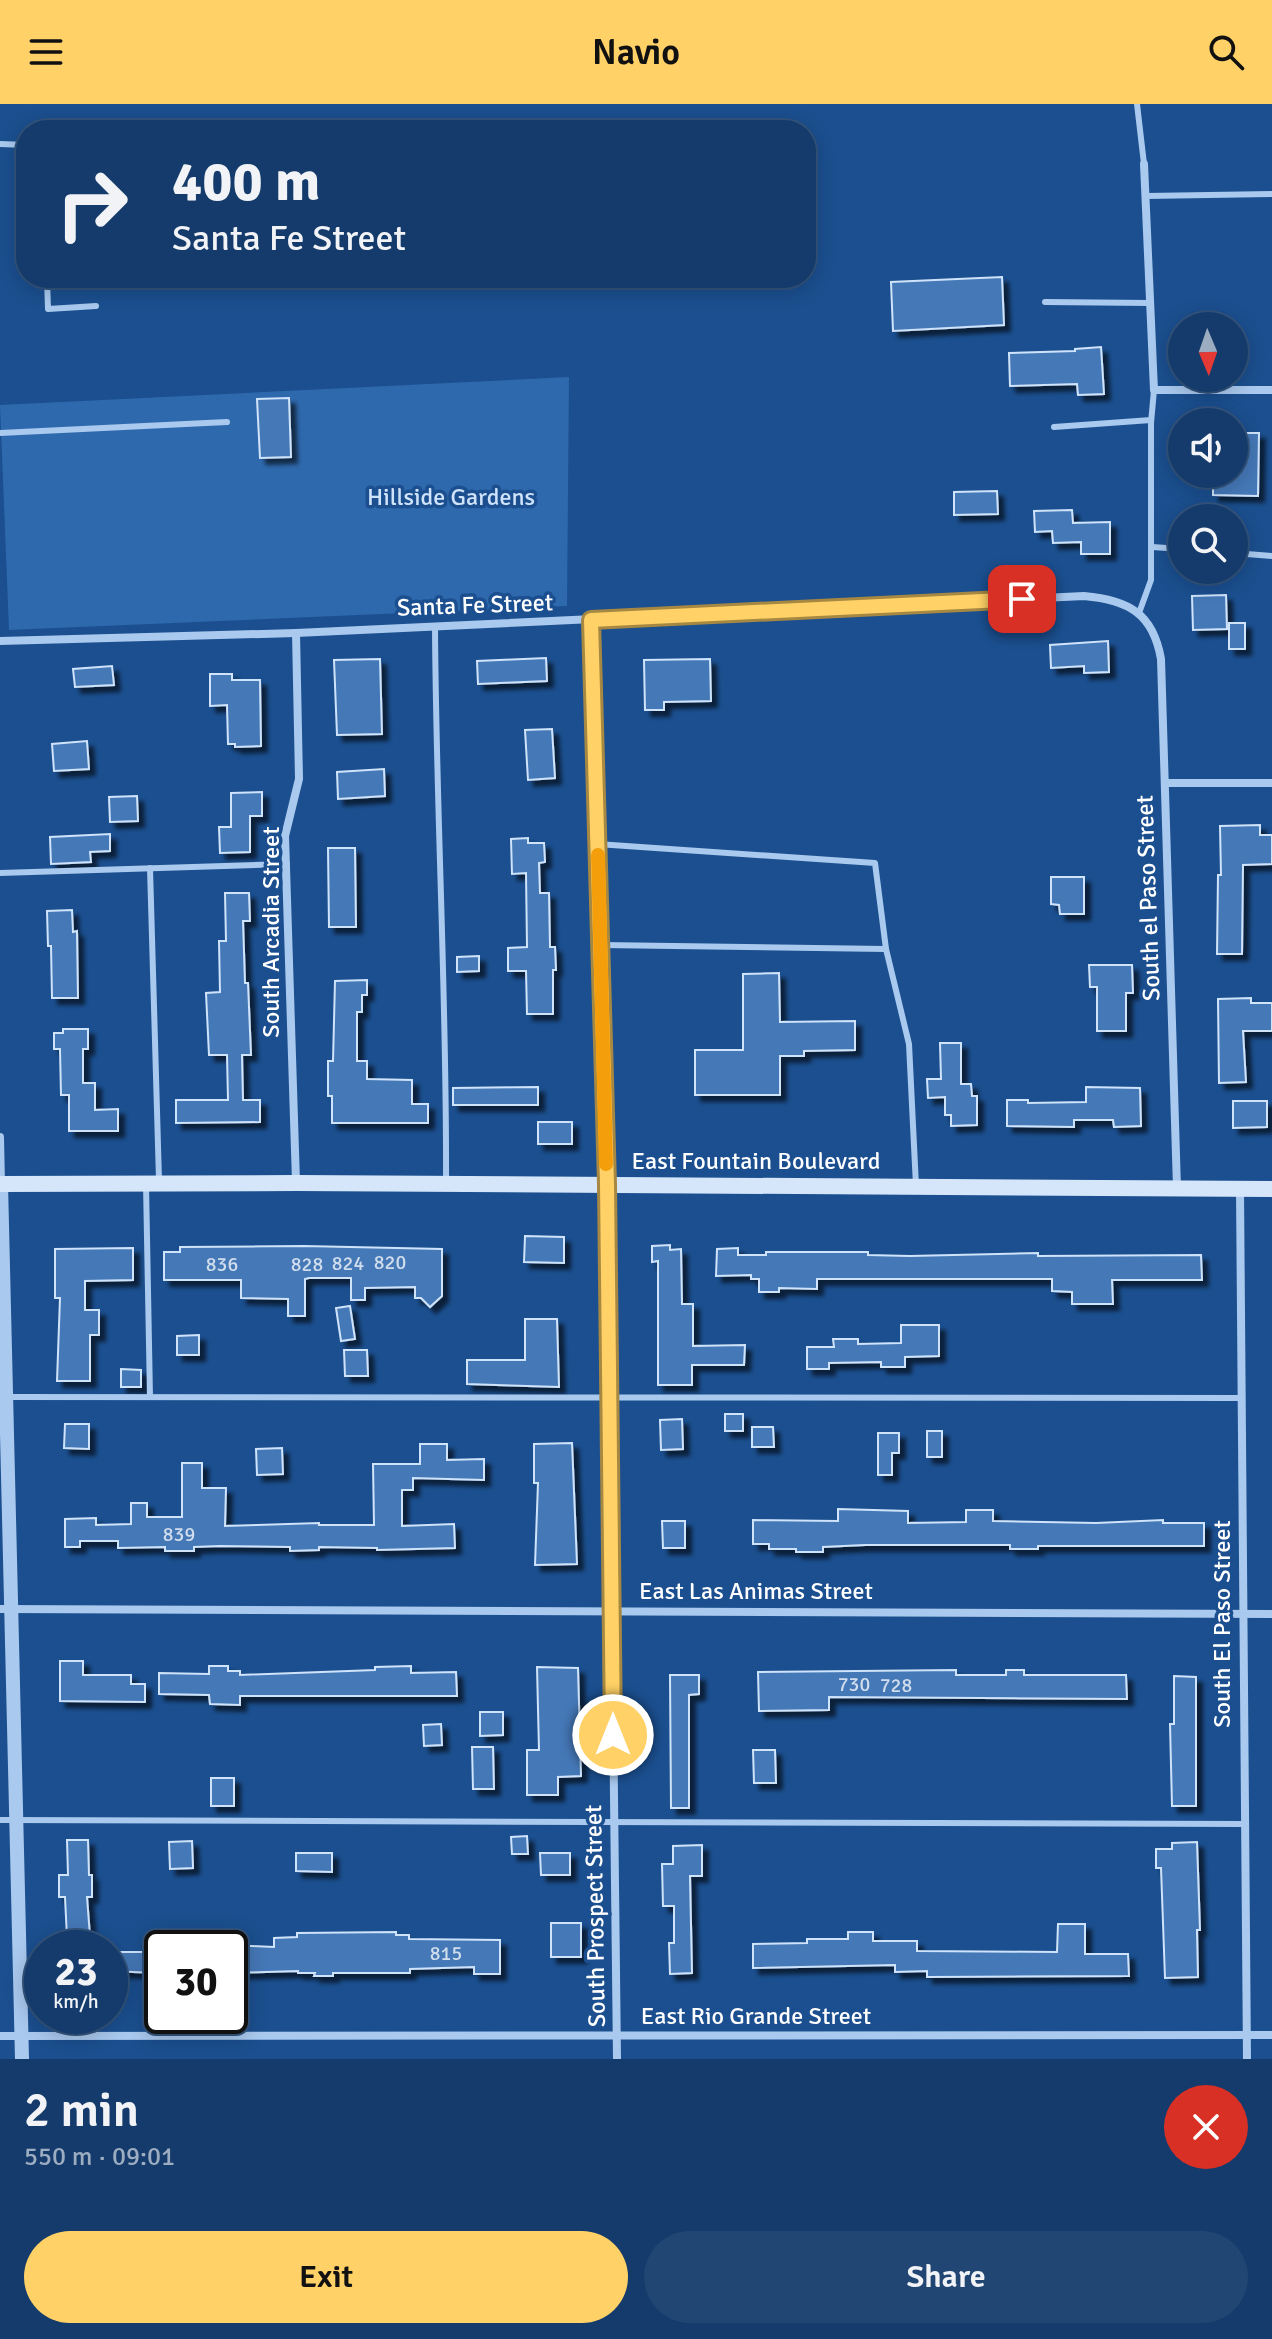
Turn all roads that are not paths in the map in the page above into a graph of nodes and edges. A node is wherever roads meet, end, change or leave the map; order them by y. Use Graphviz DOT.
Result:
graph roads {
  1 [pos="1137,104"];
  2 [pos="1144,164"];
  3 [pos="1272,194"];
  4 [pos="1146,196"];
  5 [pos="47,288"];
  6 [pos="1045,302"];
  7 [pos="1150,303"];
  8 [pos="96,306"];
  9 [pos="1154,390"];
  10 [pos="1272,390"];
  11 [pos="1151,420"];
  12 [pos="227,422"];
  13 [pos="1054,427"];
  14 [pos="0,433"];
  15 [pos="1152,547"];
  16 [pos="1168,548"];
  17 [pos="1248,554"];
  18 [pos="1272,556"];
  19 [pos="1139,613"];
  20 [pos="591,620"];
  21 [pos="435,626"];
  22 [pos="296,633"];
  23 [pos="0,641"];
  24 [pos="1165,783"];
  25 [pos="1272,783"];
  26 [pos="597,844"];
  27 [pos="287,864"];
  28 [pos="150,868"];
  29 [pos="0,873"];
  30 [pos="601,945"];
  31 [pos="886,949"];
  32 [pos="0,1137"];
  33 [pos="296,1183"];
  34 [pos="1,1184"];
  35 [pos="152,1184"];
  36 [pos="446,1184"];
  37 [pos="607,1184"];
  38 [pos="916,1186"];
  39 [pos="1177,1188"];
  40 [pos="1240,1189"];
  41 [pos="1272,1189"];
  42 [pos="3,1397"];
  43 [pos="150,1397"];
  44 [pos="610,1397"];
  45 [pos="1241,1398"];
  46 [pos="5,1609"];
  47 [pos="612,1611"];
  48 [pos="1242,1614"];
  49 [pos="1272,1614"];
  50 [pos="8,1820"];
  51 [pos="614,1822"];
  52 [pos="1244,1824"];
  53 [pos="1247,2035"];
  54 [pos="1272,2035"];
  55 [pos="0,2036"];
  56 [pos="21,2037"];
  57 [pos="617,2037"];
  58 [pos="22,2059"];
  59 [pos="617,2059"];
  60 [pos="1247,2059"];
  1 -- 2 [label="lane"];
  2 -- 4 [label="street"];
  3 -- 4 [label="lane"];
  4 -- 7 [label="street"];
  5 -- 8 [label="lane"];
  6 -- 7 [label="lane"];
  7 -- 9 [label="street"];
  9 -- 10 [label="street"];
  9 -- 11 [label="lane"];
  11 -- 13 [label="lane"];
  11 -- 15 [label="lane"];
  12 -- 14 [label="lane"];
  15 -- 16 [label="lane"];
  15 -- 19 [label="lane"];
  17 -- 18 [label="lane"];
  19 -- 20 [label="street, Santa Fe Street"];
  19 -- 24 [label="street, South el Paso Street"];
  20 -- 21 [label="street, Santa Fe Street"];
  20 -- 26 [label="street, South Prospect Street"];
  21 -- 22 [label="street, Santa Fe Street"];
  21 -- 36 [label="lane"];
  22 -- 23 [label="street, Santa Fe Street"];
  22 -- 27 [label="street, South Arcadia Street"];
  24 -- 25 [label="street"];
  24 -- 39 [label="street, South el Paso Street"];
  26 -- 30 [label="street, South Prospect Street"];
  26 -- 31 [label="lane"];
  27 -- 28 [label="lane"];
  27 -- 33 [label="street, South Arcadia Street"];
  28 -- 29 [label="lane"];
  28 -- 35 [label="lane"];
  30 -- 31 [label="lane"];
  30 -- 37 [label="street, South Prospect Street"];
  31 -- 38 [label="lane"];
  32 -- 34 [label="street"];
  33 -- 35 [label="main road, East Fountain Boulevard"];
  33 -- 36 [label="main road, East Fountain Boulevard"];
  34 -- 35 [label="main road, East Fountain Boulevard"];
  34 -- 42 [label="street"];
  35 -- 43 [label="lane"];
  36 -- 37 [label="main road, East Fountain Boulevard"];
  37 -- 38 [label="main road, East Fountain Boulevard"];
  37 -- 44 [label="street, South Prospect Street"];
  38 -- 39 [label="main road, East Fountain Boulevard"];
  39 -- 40 [label="main road, East Fountain Boulevard"];
  40 -- 41 [label="main road, East Fountain Boulevard"];
  40 -- 45 [label="street, South El Paso Street"];
  42 -- 43 [label="lane"];
  42 -- 46 [label="street"];
  43 -- 44 [label="lane"];
  44 -- 45 [label="lane"];
  44 -- 47 [label="street, South Prospect Street"];
  45 -- 48 [label="street, South El Paso Street"];
  46 -- 47 [label="street, East Las Animas Street"];
  46 -- 50 [label="street"];
  47 -- 48 [label="street, East Las Animas Street"];
  47 -- 51 [label="street, South Prospect Street"];
  48 -- 49 [label="street, East Las Animas Street"];
  48 -- 52 [label="street, South El Paso Street"];
  50 -- 51 [label="lane"];
  50 -- 56 [label="street"];
  51 -- 52 [label="lane"];
  51 -- 57 [label="street, South Prospect Street"];
  52 -- 53 [label="street, South El Paso Street"];
  53 -- 54 [label="street, East Rio Grande Street"];
  53 -- 57 [label="street, East Rio Grande Street"];
  53 -- 60 [label="street, South El Paso Street"];
  55 -- 56 [label="street, East Rio Grande Street"];
  56 -- 57 [label="street, East Rio Grande Street"];
  56 -- 58 [label="street"];
  57 -- 59 [label="street, South Prospect Street"];
}
